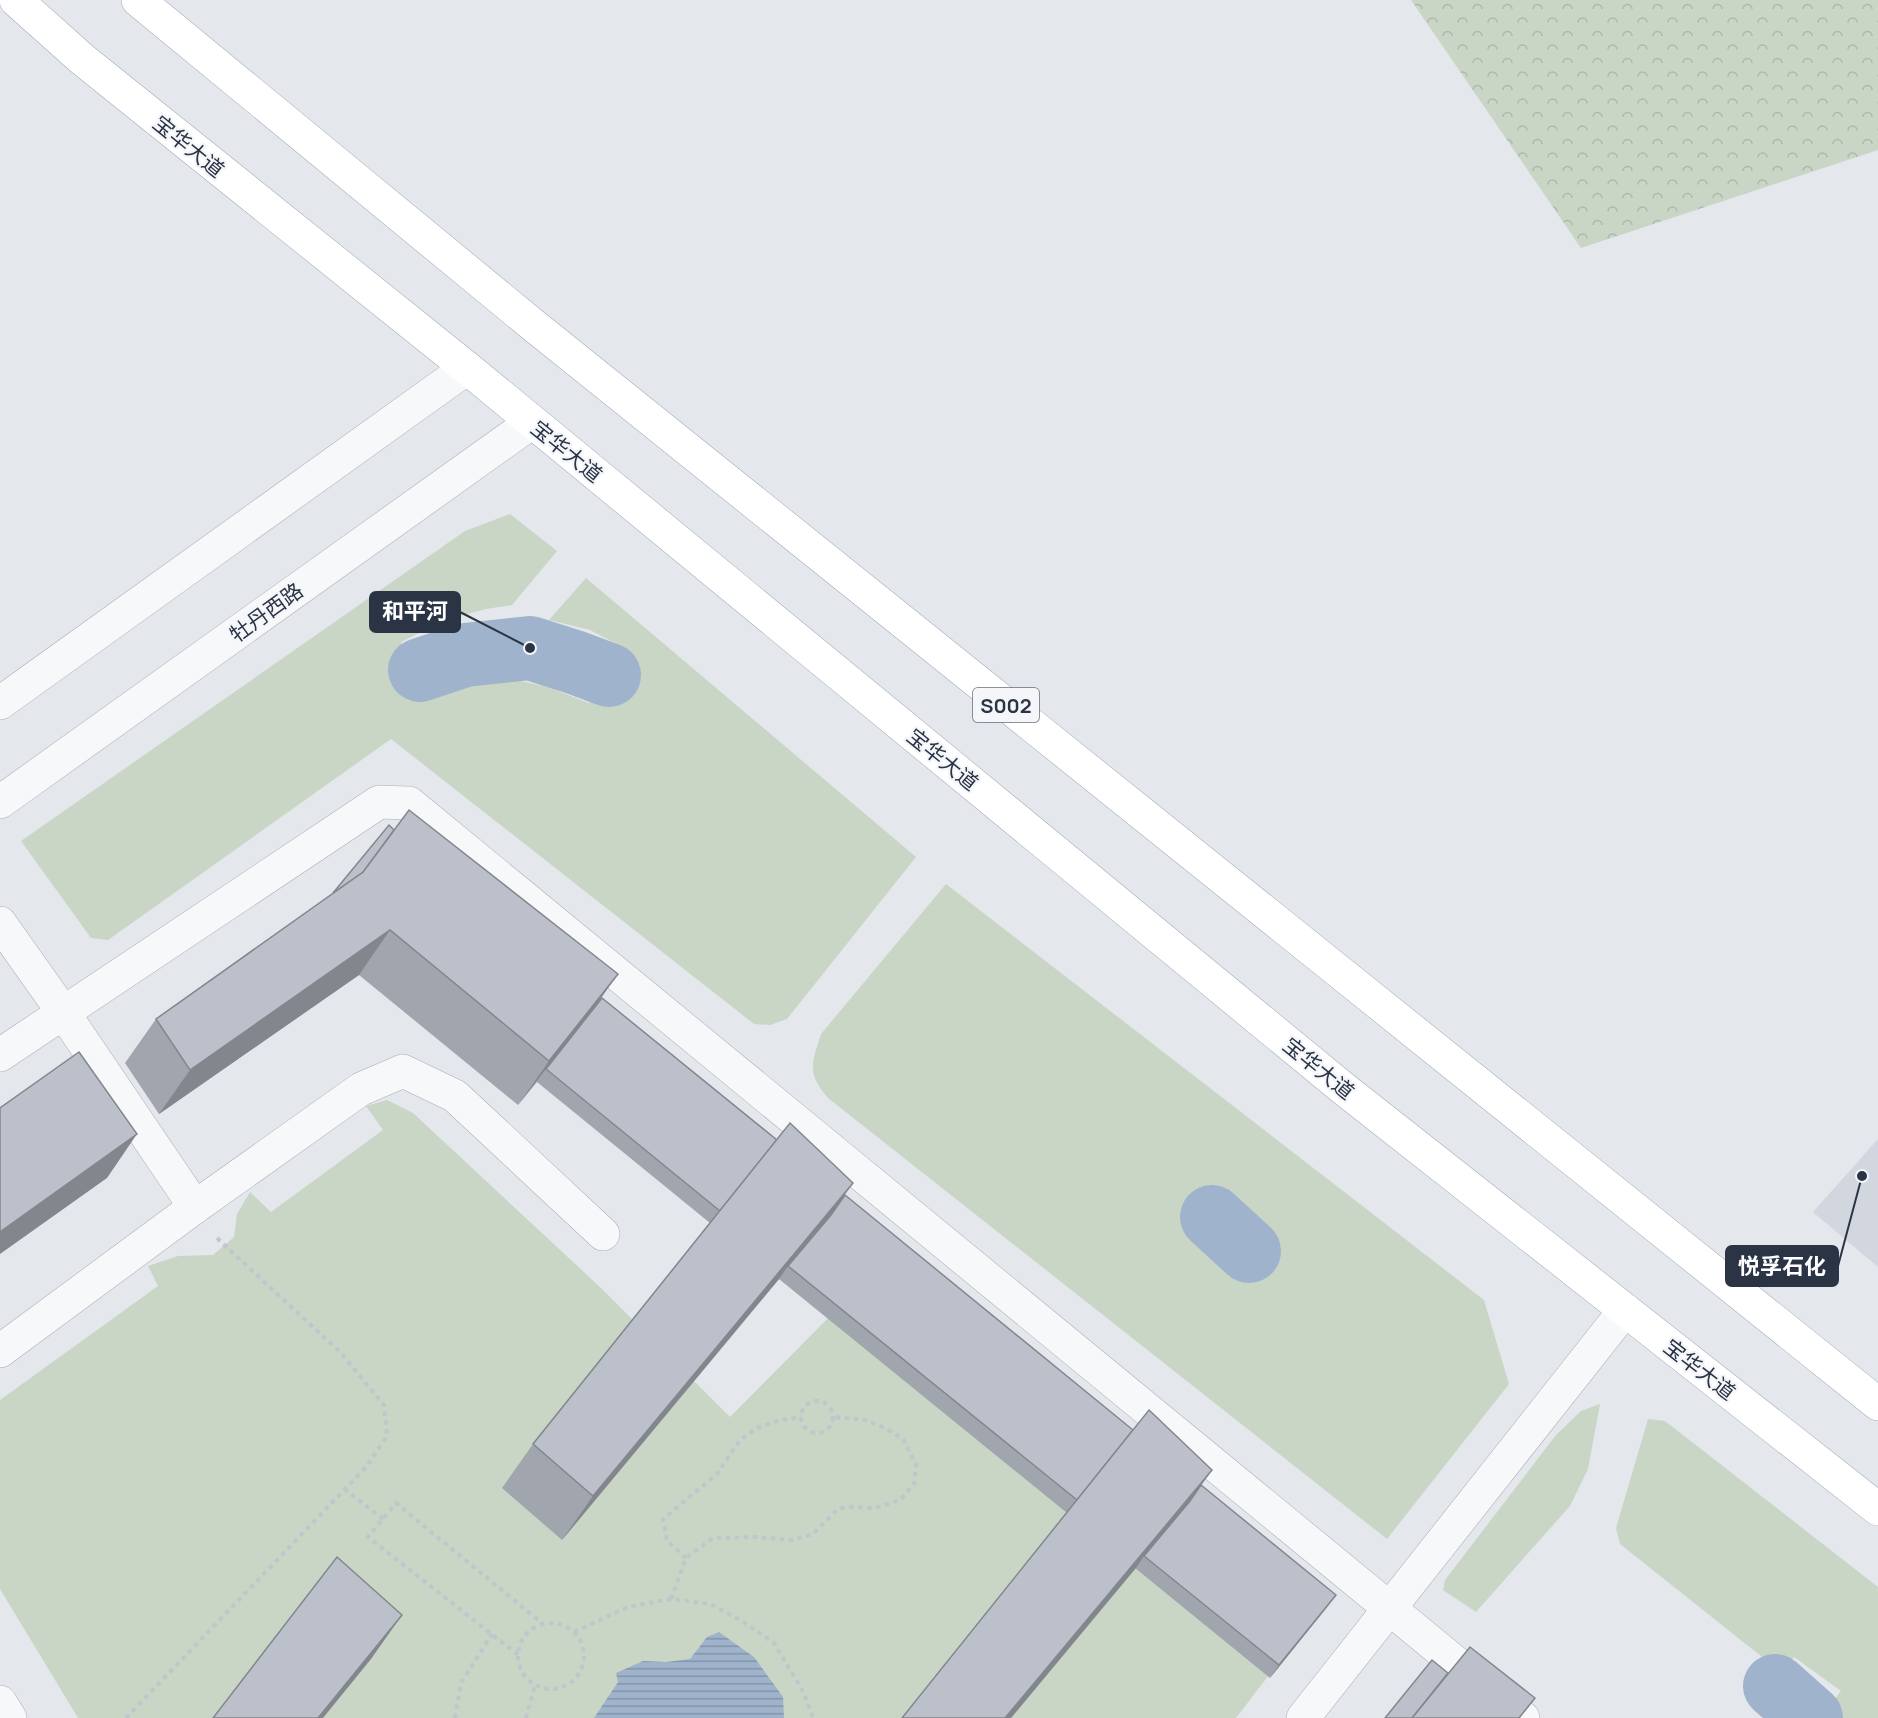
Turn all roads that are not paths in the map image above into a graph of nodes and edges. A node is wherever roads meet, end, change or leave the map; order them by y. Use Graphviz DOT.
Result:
graph roads {
  1 [pos="16,0"];
  2 [pos="138,0"];
  3 [pos="467,368"];
  4 [pos="532,422"];
  5 [pos="0,703"];
  6 [pos="0,802"];
  7 [pos="0,923"];
  8 [pos="63,1012"];
  9 [pos="0,1055"];
  10 [pos="195,1207"];
  11 [pos="603,1234"];
  12 [pos="1625,1310"];
  13 [pos="0,1352"];
  14 [pos="1878,1404"];
  15 [pos="1878,1509"];
  16 [pos="1389,1608"];
  17 [pos="0,1702"];
  18 [pos="10,1718"];
  19 [pos="1303,1718"];
  20 [pos="1523,1718"];
  1 -- 3 [label="main road, 宝华大道"];
  2 -- 14 [label="main road, S002"];
  3 -- 4 [label="main road, 宝华大道"];
  3 -- 5 [label="street"];
  4 -- 6 [label="street, 牡丹西路"];
  4 -- 12 [label="main road, 宝华大道"];
  7 -- 8 [label="street"];
  8 -- 9 [label="street"];
  8 -- 10 [label="street"];
  8 -- 16 [label="street"];
  10 -- 11 [label="street"];
  10 -- 13 [label="street"];
  12 -- 15 [label="main road, 宝华大道"];
  12 -- 16 [label="street"];
  16 -- 19 [label="street"];
  16 -- 20 [label="street"];
  17 -- 18 [label="street"];
}
